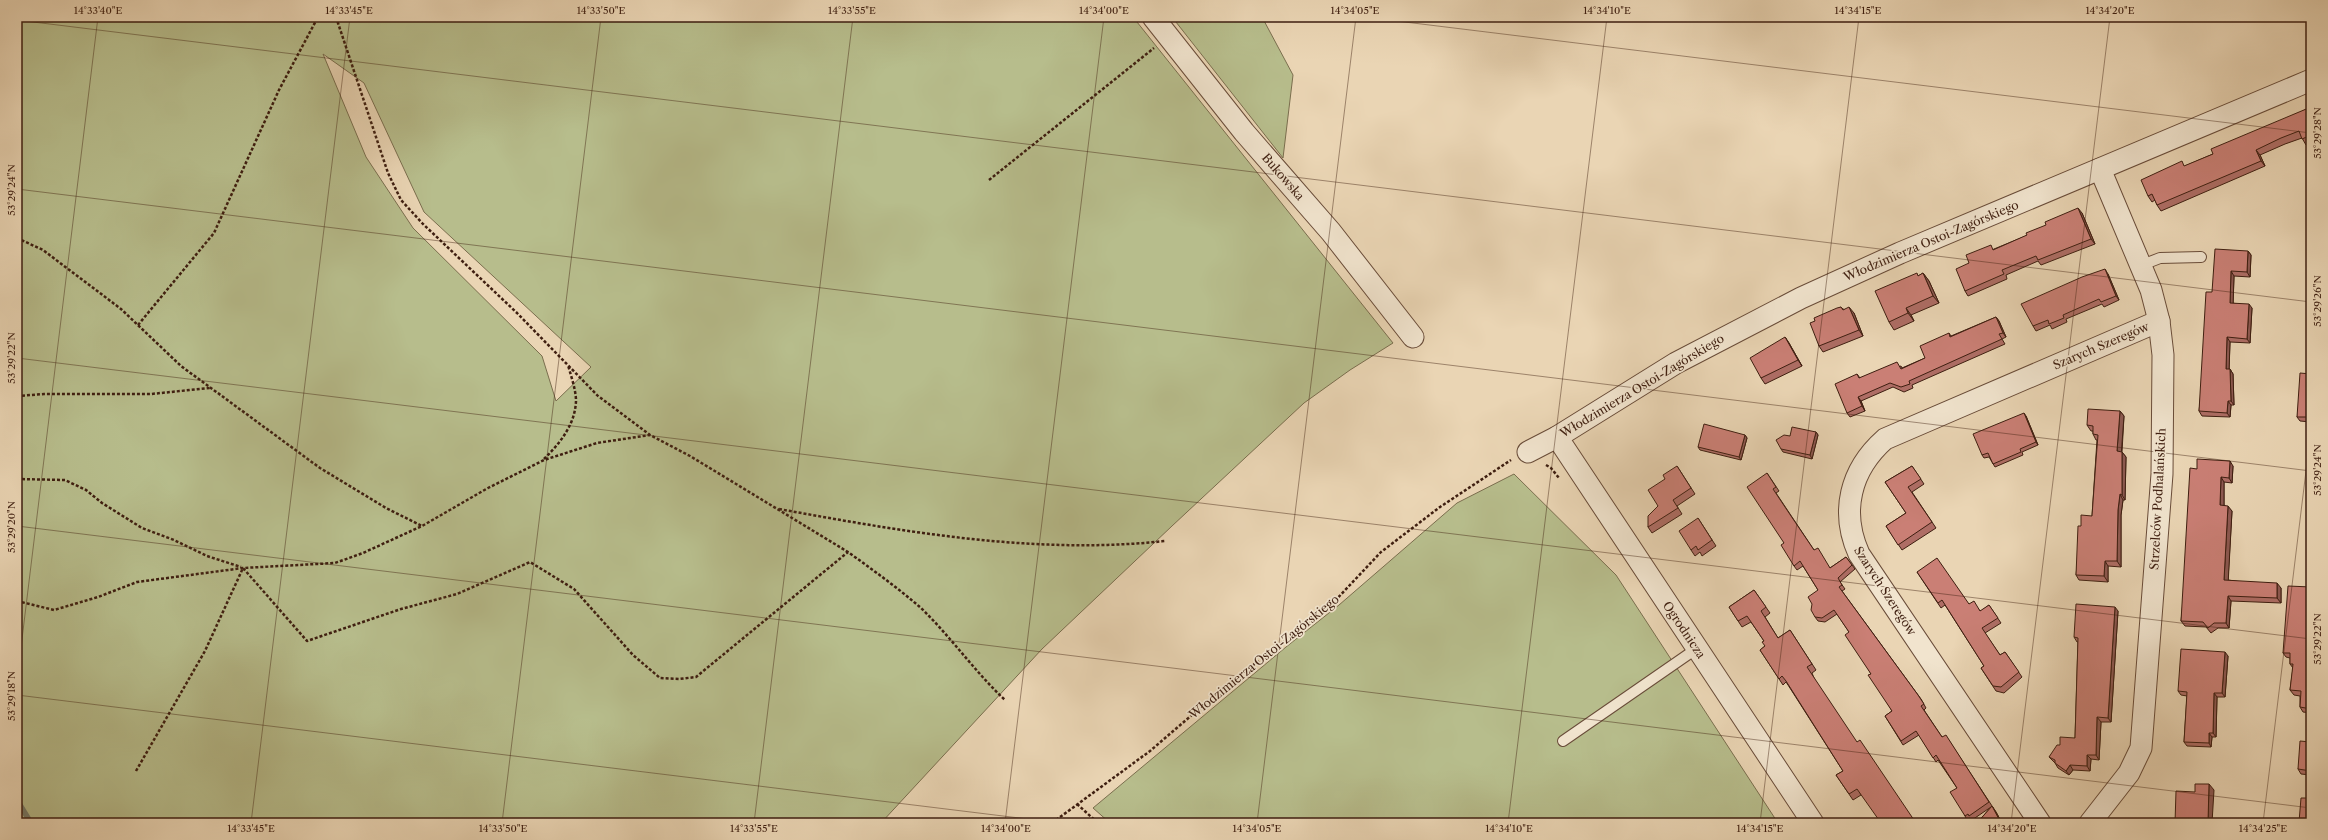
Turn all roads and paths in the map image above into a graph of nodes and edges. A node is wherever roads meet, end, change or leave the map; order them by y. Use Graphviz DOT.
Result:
graph roads {
  1 [pos="318,17"];
  2 [pos="336,17"];
  3 [pos="1153,17"];
  4 [pos="1168,36"];
  5 [pos="2311,80"];
  6 [pos="2100,169"];
  7 [pos="989,180"];
  8 [pos="17,238"];
  9 [pos="2200,257"];
  10 [pos="2142,265"];
  11 [pos="2159,321"];
  12 [pos="138,325"];
  13 [pos="1413,337"];
  14 [pos="568,365"];
  15 [pos="211,388"];
  16 [pos="17,396"];
  17 [pos="650,435"];
  18 [pos="1557,437"];
  19 [pos="1528,452"];
  20 [pos="544,460"];
  21 [pos="17,479"];
  22 [pos="776,508"];
  23 [pos="422,526"];
  24 [pos="1165,541"];
  25 [pos="848,552"];
  26 [pos="243,568"];
  27 [pos="17,601"];
  28 [pos="1696,649"];
  29 [pos="1005,700"];
  30 [pos="1563,741"];
  31 [pos="136,771"];
  32 [pos="1077,804"];
  33 [pos="1052,823"];
  34 [pos="1098,823"];
  35 [pos="1813,823"];
  36 [pos="2040,823"];
  37 [pos="2090,823"];
  1 -- 12 [label="path"];
  2 -- 14 [label="path"];
  3 -- 4 [label="street, Bukowska"];
  4 -- 7 [label="path"];
  4 -- 13 [label="street, Bukowska"];
  5 -- 6 [label="street, Włodzimierza Ostoi-Zagórskiego"];
  6 -- 10 [label="street, Strzelców Podhalańskich"];
  6 -- 18 [label="street, Włodzimierza Ostoi-Zagórskiego"];
  8 -- 12 [label="path"];
  9 -- 10 [label="lane"];
  10 -- 11 [label="street, Strzelców Podhalańskich"];
  11 -- 36 [label="street, Szarych Szeregów"];
  11 -- 37 [label="street, Strzelców Podhalańskich"];
  12 -- 15 [label="path"];
  14 -- 17 [label="path"];
  14 -- 20 [label="path"];
  15 -- 16 [label="path"];
  15 -- 23 [label="path"];
  17 -- 20 [label="path"];
  17 -- 22 [label="path"];
  18 -- 19 [label="street, Włodzimierza Ostoi-Zagórskiego"];
  18 -- 28 [label="street, Ogrodnicza"];
  19 -- 32 [label="path, Włodzimierza Ostoi-Zagórskiego"];
  20 -- 23 [label="path"];
  21 -- 26 [label="path"];
  22 -- 24 [label="path"];
  22 -- 25 [label="path"];
  23 -- 26 [label="path"];
  25 -- 26 [label="path"];
  25 -- 29 [label="path"];
  26 -- 27 [label="path"];
  26 -- 31 [label="path"];
  28 -- 30 [label="lane"];
  28 -- 35 [label="street, Ogrodnicza"];
  32 -- 33 [label="path, Włodzimierza Ostoi-Zagórskiego"];
  32 -- 34 [label="path"];
}
